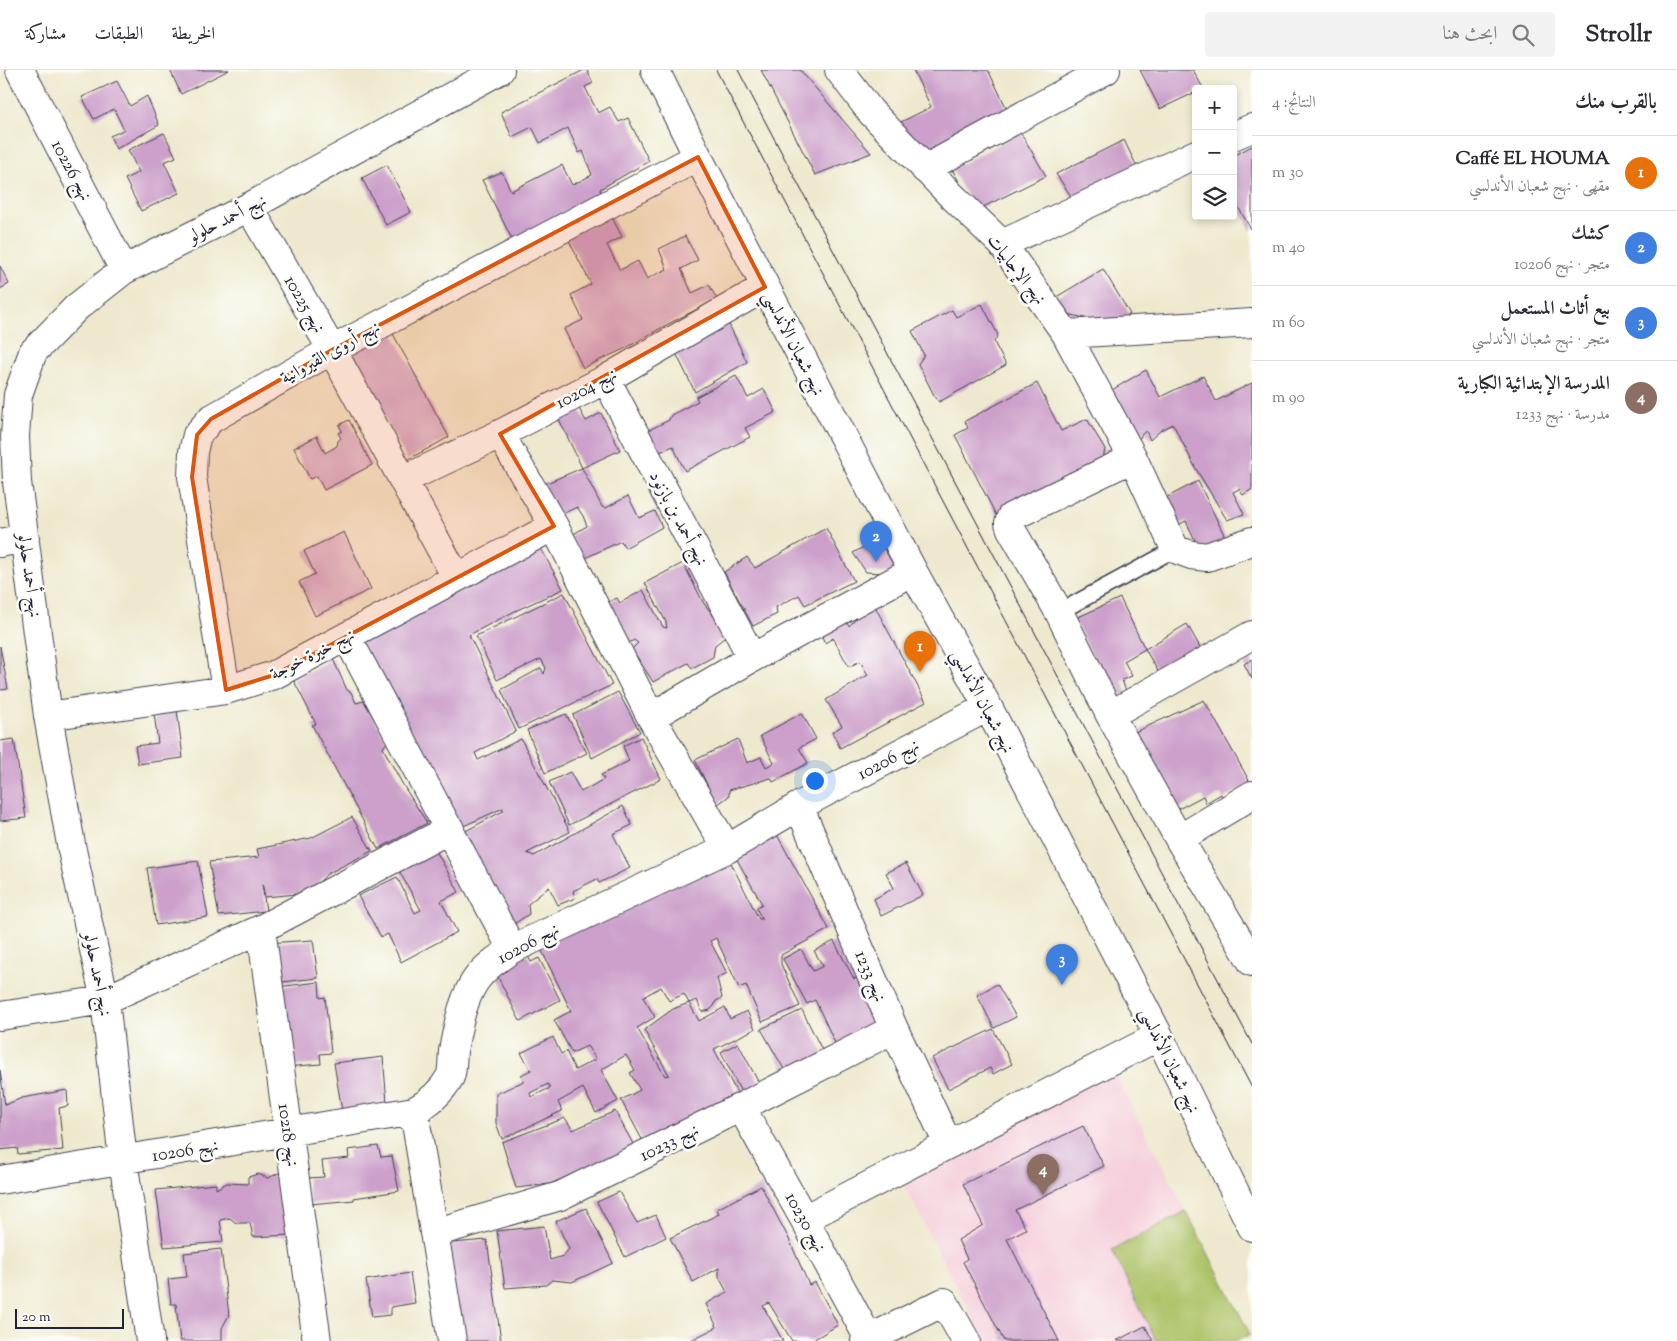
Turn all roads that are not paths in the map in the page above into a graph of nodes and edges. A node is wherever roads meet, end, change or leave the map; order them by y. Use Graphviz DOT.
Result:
graph roads {
  1 [pos="20,70"];
  2 [pos="500,70"];
  3 [pos="655,70"];
  4 [pos="839,70"];
  5 [pos="1106,70"];
  6 [pos="1252,128"];
  7 [pos="1237,134"];
  8 [pos="1192,156"];
  9 [pos="698,157"];
  10 [pos="925,169"];
  11 [pos="249,207"];
  12 [pos="1002,244"];
  13 [pos="124,270"];
  14 [pos="765,287"];
  15 [pos="1252,324"];
  16 [pos="1066,334"];
  17 [pos="332,350"];
  18 [pos="606,379"];
  19 [pos="500,434"];
  20 [pos="1133,458"];
  21 [pos="403,480"];
  22 [pos="554,526"];
  23 [pos="12,541"];
  24 [pos="1252,541"];
  25 [pos="1176,549"];
  26 [pos="913,571"];
  27 [pos="456,576"];
  28 [pos="1059,612"];
  29 [pos="1252,635"];
  30 [pos="347,636"];
  31 [pos="752,658"];
  32 [pos="226,690"];
  33 [pos="988,707"];
  34 [pos="1110,715"];
  35 [pos="48,716"];
  36 [pos="651,717"];
  37 [pos="1252,795"];
  38 [pos="799,806"];
  39 [pos="450,829"];
  40 [pos="1179,839"];
  41 [pos="726,849"];
  42 [pos="261,929"];
  43 [pos="512,948"];
  44 [pos="1252,962"];
  45 [pos="105,1000"];
  46 [pos="0,1016"];
  47 [pos="894,1029"];
  48 [pos="1159,1036"];
  49 [pos="740,1107"];
  50 [pos="414,1111"];
  51 [pos="288,1133"];
  52 [pos="948,1144"];
  53 [pos="123,1160"];
  54 [pos="0,1180"];
  55 [pos="804,1218"];
  56 [pos="1252,1227"];
  57 [pos="434,1233"];
  58 [pos="867,1340"];
  59 [pos="150,1341"];
  60 [pos="317,1341"];
  61 [pos="452,1341"];
  62 [pos="966,1341"];
  1 -- 13 [label="street, نهج 10226"];
  2 -- 11 [label="street, نهج أحمد حلولو"];
  3 -- 9 [label="street, نهج شعبان الأندلسي"];
  4 -- 10 [label="street, نهج الإجابيات"];
  5 -- 10 [label="street"];
  6 -- 7 [label="street"];
  8 -- 12 [label="street"];
  9 -- 14 [label="street, نهج شعبان الأندلسي"];
  9 -- 17 [label="street, نهج أروى القيروانية"];
  10 -- 12 [label="street, نهج الإجابيات"];
  11 -- 13 [label="street, نهج أحمد حلولو"];
  11 -- 17 [label="street, نهج 10225"];
  12 -- 16 [label="street, نهج الإجابيات"];
  13 -- 23 [label="street, نهج أحمد حلولو"];
  14 -- 18 [label="street, نهج 10204"];
  14 -- 26 [label="street, نهج شعبان الأندلسي"];
  15 -- 16 [label="street"];
  16 -- 20 [label="street, نهج الإجابيات"];
  17 -- 21 [label="street, نهج 10225"];
  17 -- 32 [label="street, نهج أروى القيروانية"];
  18 -- 19 [label="street, نهج 10204"];
  18 -- 31 [label="street, نهج أحمد بن بازنود"];
  19 -- 21 [label="street, نهج 10204"];
  19 -- 22 [label="street"];
  20 -- 25 [label="street, نهج الإجابيات"];
  20 -- 28 [label="street"];
  21 -- 27 [label="street, نهج 10225"];
  22 -- 27 [label="street, نهج خيرة خوجة"];
  22 -- 36 [label="street"];
  23 -- 35 [label="street, نهج أحمد حلولو"];
  24 -- 25 [label="street"];
  25 -- 28 [label="lane"];
  26 -- 31 [label="street"];
  26 -- 33 [label="street, نهج شعبان الأندلسي"];
  27 -- 30 [label="street, نهج خيرة خوجة"];
  28 -- 34 [label="street"];
  29 -- 34 [label="street"];
  30 -- 32 [label="street, نهج خيرة خوجة"];
  30 -- 39 [label="street"];
  31 -- 36 [label="street"];
  32 -- 35 [label="street, نهج خيرة خوجة"];
  33 -- 38 [label="street, نهج 10206"];
  33 -- 48 [label="street, نهج شعبان الأندلسي"];
  34 -- 40 [label="street"];
  35 -- 45 [label="street, نهج أحمد حلولو"];
  36 -- 41 [label="street"];
  37 -- 40 [label="street"];
  38 -- 41 [label="street, نهج 10206"];
  38 -- 47 [label="street, نهج 1233"];
  39 -- 42 [label="street"];
  39 -- 43 [label="street"];
  40 -- 44 [label="street"];
  41 -- 43 [label="street, نهج 10206"];
  42 -- 45 [label="street"];
  42 -- 51 [label="street, نهج 10218"];
  43 -- 50 [label="street, نهج 10206"];
  45 -- 46 [label="street"];
  45 -- 53 [label="street, نهج أحمد حلولو"];
  47 -- 49 [label="street, نهج 10233"];
  47 -- 52 [label="street, نهج 1233"];
  48 -- 52 [label="street"];
  48 -- 56 [label="street, نهج شعبان الأندلسي"];
  49 -- 55 [label="street, نهج 10230"];
  49 -- 57 [label="street, نهج 10233"];
  50 -- 51 [label="street, نهج 10206"];
  50 -- 57 [label="street"];
  51 -- 53 [label="street, نهج 10206"];
  51 -- 60 [label="street, نهج 10218"];
  52 -- 55 [label="street"];
  53 -- 54 [label="street, نهج 10206"];
  53 -- 59 [label="street, نهج أحمد حلولو"];
  55 -- 58 [label="street, نهج 10230"];
  57 -- 61 [label="street"];
  58 -- 62 [label="street"];
}
